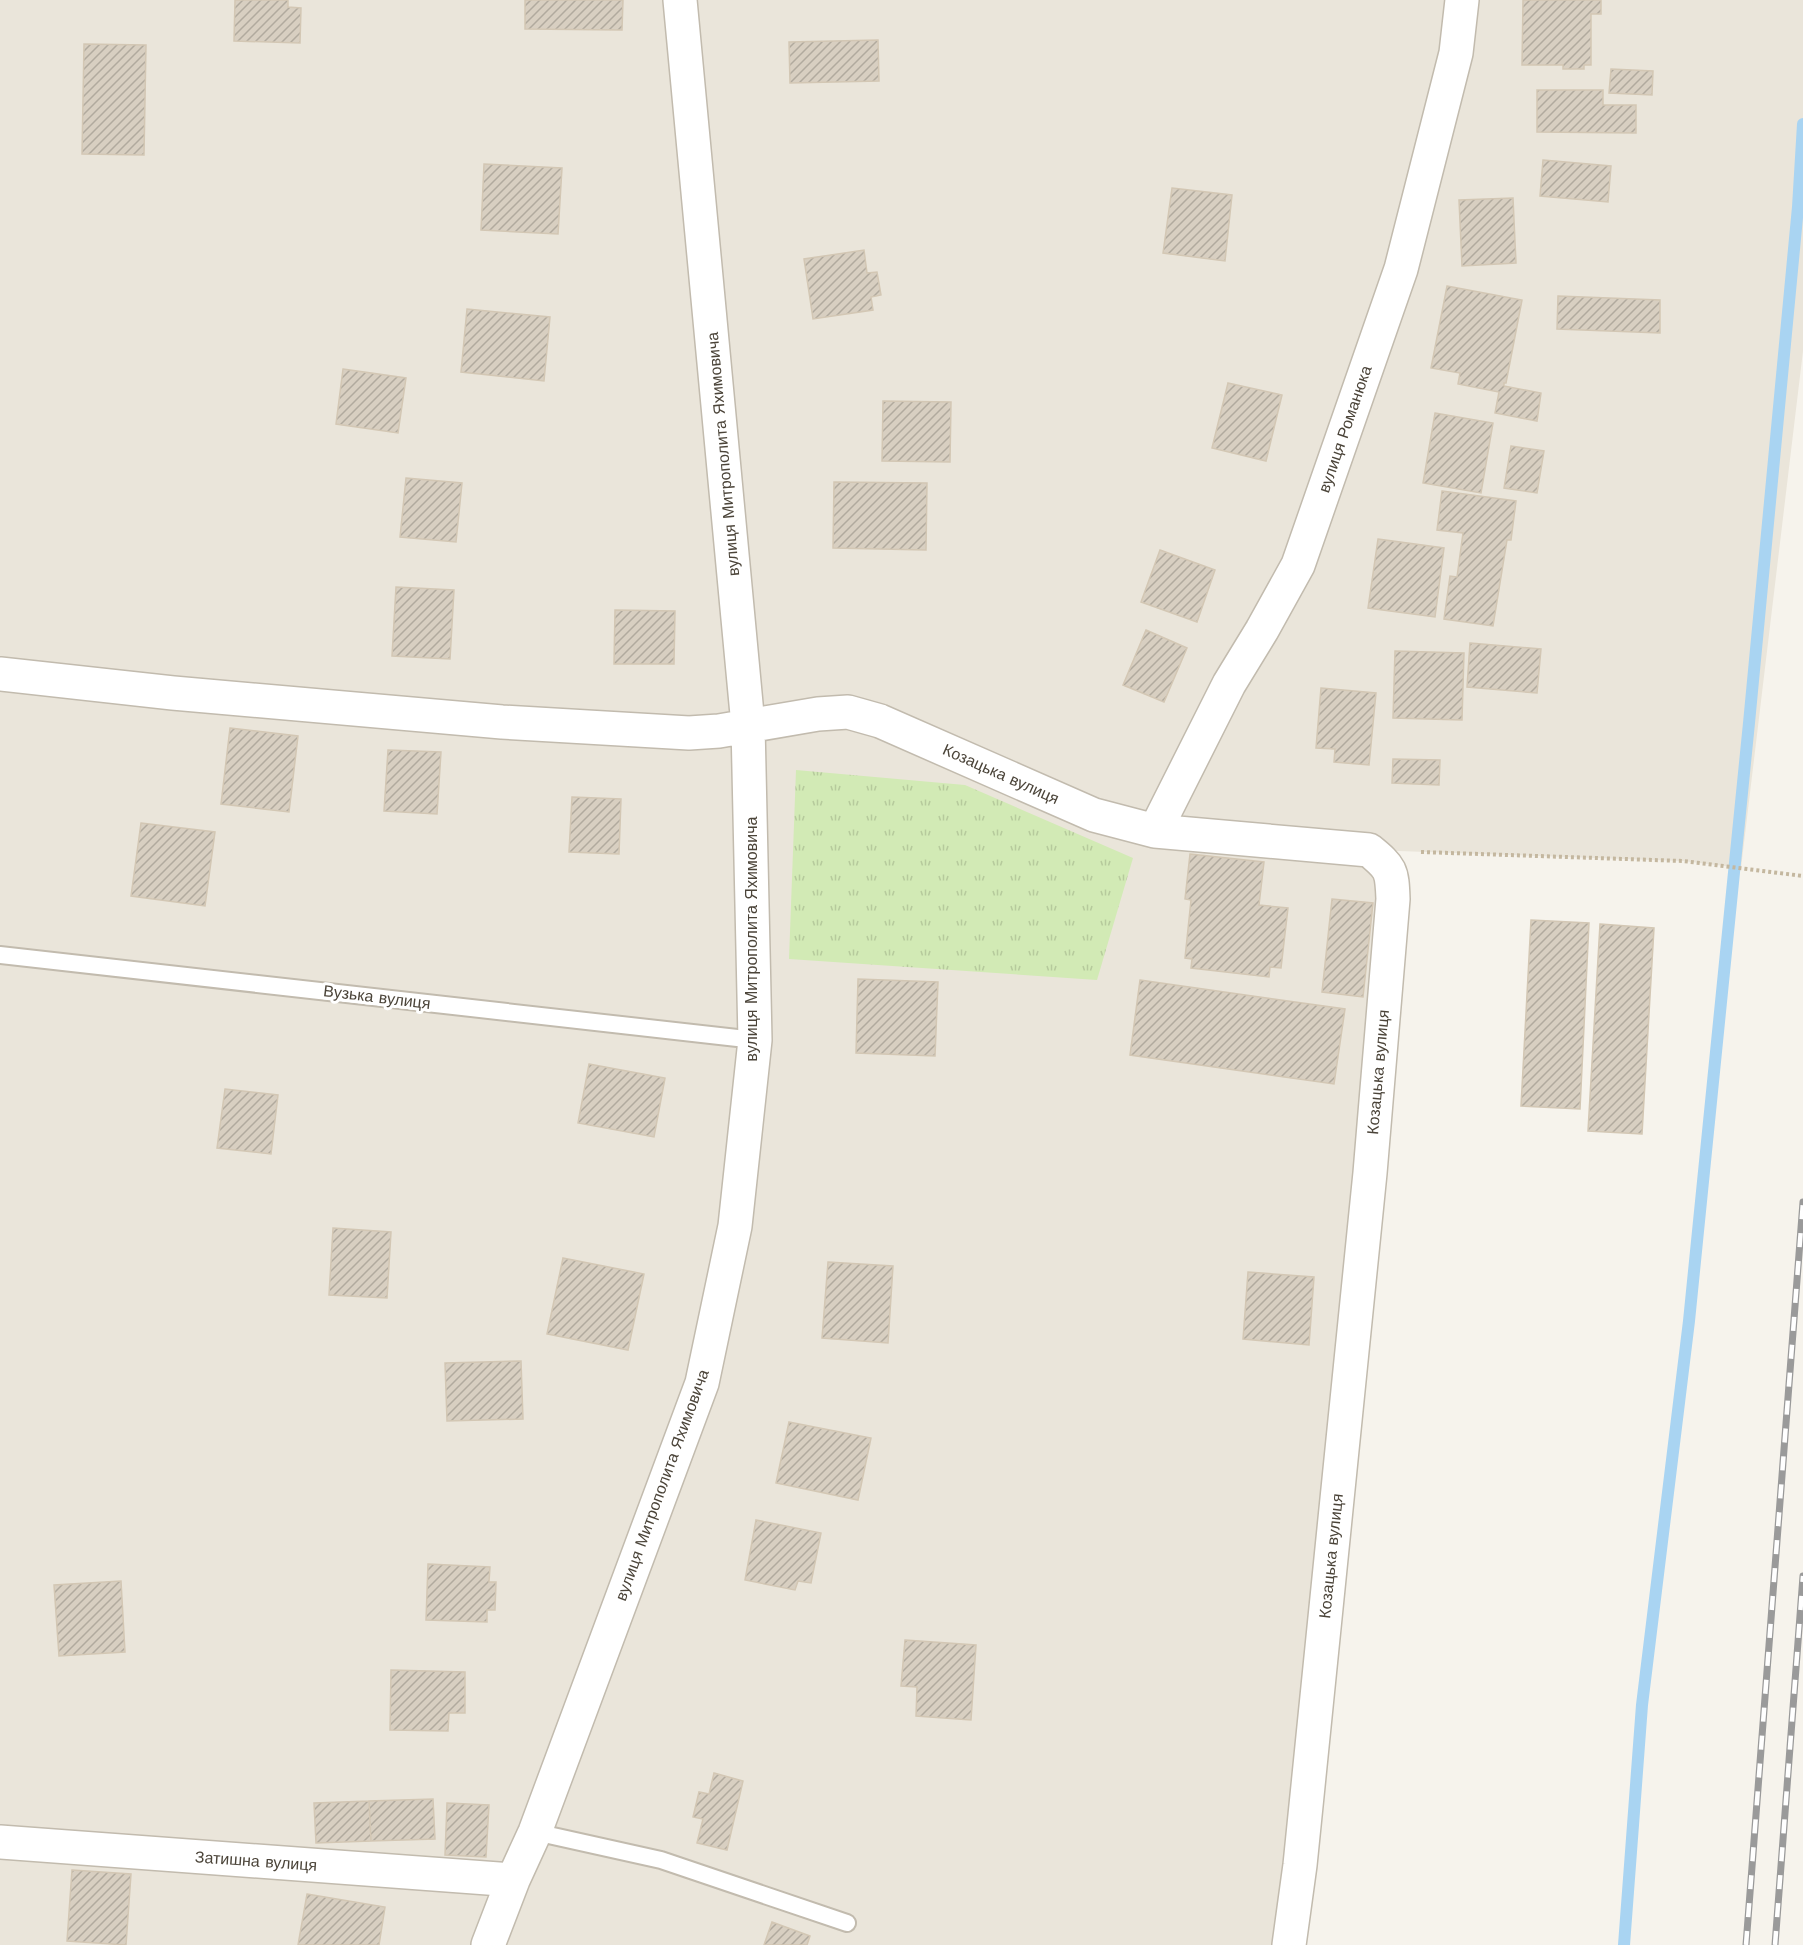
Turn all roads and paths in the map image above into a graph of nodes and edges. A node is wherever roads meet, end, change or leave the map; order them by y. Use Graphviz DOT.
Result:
graph roads {
  1 [pos="680,0"];
  2 [pos="1462,0"];
  3 [pos="0,674"];
  4 [pos="748,725"];
  5 [pos="1155,831"];
  6 [pos="1369,850"];
  7 [pos="1803,876"];
  8 [pos="0,955"];
  9 [pos="755,1040"];
  10 [pos="535,1832"];
  11 [pos="0,1842"];
  12 [pos="513,1880"];
  13 [pos="847,1923"];
  14 [pos="488,1945"];
  15 [pos="1289,1945"];
  1 -- 4 [label="street, вулиця Митрополита Яхимовича"];
  2 -- 5 [label="street, вулиця Романюка"];
  3 -- 4 [label="street, Козацька вулиця"];
  4 -- 5 [label="street, Козацька вулиця"];
  4 -- 9 [label="street, вулиця Митрополита Яхимовича"];
  5 -- 6 [label="street, Козацька вулиця"];
  6 -- 7 [label="path"];
  6 -- 15 [label="street, Козацька вулиця"];
  8 -- 9 [label="lane, Вузька вулиця"];
  9 -- 10 [label="street, вулиця Митрополита Яхимовича"];
  10 -- 12 [label="street, вулиця Митрополита Яхимовича"];
  10 -- 13 [label="lane"];
  11 -- 12 [label="street, Затишна вулиця"];
  12 -- 14 [label="street, вулиця Митрополита Яхимовича"];
}
